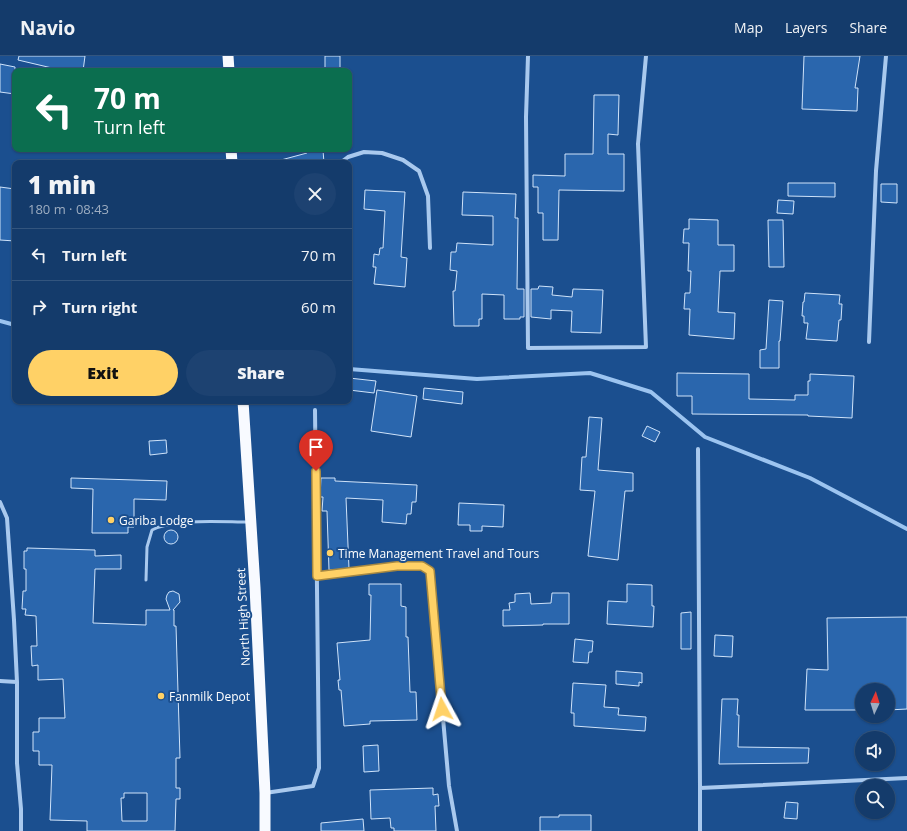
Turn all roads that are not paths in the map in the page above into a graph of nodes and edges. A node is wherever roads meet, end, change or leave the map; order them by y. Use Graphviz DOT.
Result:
graph roads {
  1 [pos="228,56"];
  2 [pos="528,56"];
  3 [pos="646,56"];
  4 [pos="886,56"];
  5 [pos="229,68"];
  6 [pos="344,160"];
  7 [pos="430,248"];
  8 [pos="869,342"];
  9 [pos="243,404"];
  10 [pos="315,410"];
  11 [pos="698,449"];
  12 [pos="0,502"];
  13 [pos="251,522"];
  14 [pos="317,576"];
  15 [pos="146,580"];
  16 [pos="0,681"];
  17 [pos="17,682"];
  18 [pos="907,778"];
  19 [pos="700,788"];
  20 [pos="265,793"];
  21 [pos="21,831"];
  22 [pos="265,831"];
  23 [pos="457,831"];
  24 [pos="700,831"];
  1 -- 5 [label="highway"];
  2 -- 3 [label="street"];
  4 -- 8 [label="street"];
  6 -- 7 [label="street"];
  9 -- 13 [label="highway, North High Street"];
  10 -- 14 [label="street"];
  11 -- 19 [label="street"];
  12 -- 17 [label="street"];
  13 -- 15 [label="lane"];
  13 -- 20 [label="highway, North High Street"];
  14 -- 20 [label="street"];
  14 -- 23 [label="street"];
  16 -- 17 [label="street"];
  17 -- 21 [label="street"];
  18 -- 19 [label="street"];
  19 -- 24 [label="street"];
  20 -- 22 [label="highway, North High Street"];
}
